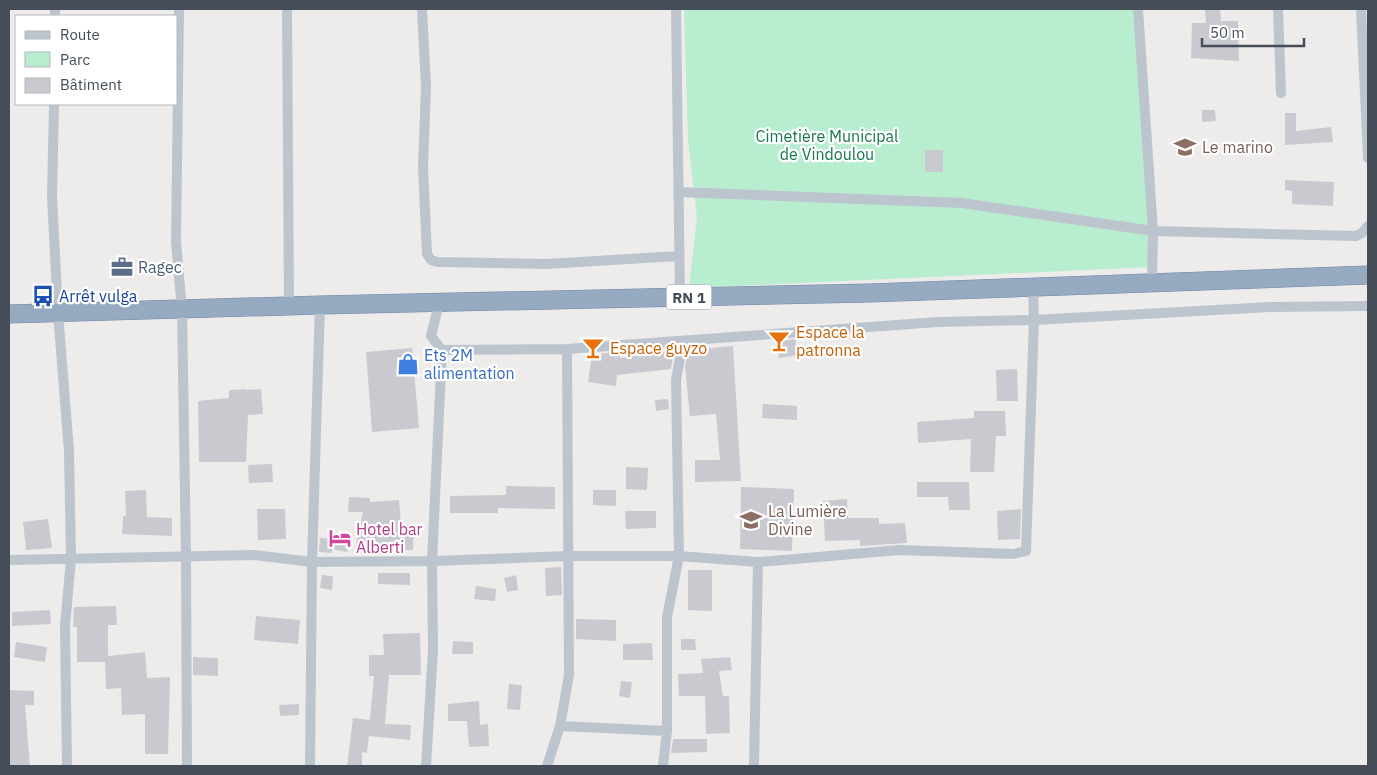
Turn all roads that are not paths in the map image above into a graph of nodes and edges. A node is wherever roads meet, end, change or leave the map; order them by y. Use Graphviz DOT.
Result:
graph roads {
  1 [pos="179,9"];
  2 [pos="287,9"];
  3 [pos="422,9"];
  4 [pos="676,9"];
  5 [pos="1138,9"];
  6 [pos="1278,9"];
  7 [pos="1361,9"];
  8 [pos="178,87"];
  9 [pos="1281,94"];
  10 [pos="54,105"];
  11 [pos="178,105"];
  12 [pos="1368,158"];
  13 [pos="678,192"];
  14 [pos="1368,226"];
  15 [pos="1153,231"];
  16 [pos="679,256"];
  17 [pos="1368,275"];
  18 [pos="1152,283"];
  19 [pos="1033,286"];
  20 [pos="680,297"];
  21 [pos="438,303"];
  22 [pos="320,305"];
  23 [pos="289,306"];
  24 [pos="1368,306"];
  25 [pos="182,310"];
  26 [pos="58,313"];
  27 [pos="9,314"];
  28 [pos="1034,320"];
  29 [pos="684,341"];
  30 [pos="568,349"];
  31 [pos="442,350"];
  32 [pos="186,555"];
  33 [pos="568,556"];
  34 [pos="679,556"];
  35 [pos="70,559"];
  36 [pos="9,560"];
  37 [pos="432,561"];
  38 [pos="312,562"];
  39 [pos="758,562"];
  40 [pos="560,726"];
  41 [pos="667,731"];
  42 [pos="66,766"];
  43 [pos="187,766"];
  44 [pos="310,766"];
  45 [pos="426,766"];
  46 [pos="547,766"];
  47 [pos="663,766"];
  48 [pos="754,766"];
  1 -- 8 [label="street"];
  2 -- 23 [label="street"];
  3 -- 16 [label="street"];
  4 -- 13 [label="street"];
  5 -- 15 [label="street"];
  6 -- 9 [label="street"];
  7 -- 12 [label="street"];
  10 -- 26 [label="street"];
  11 -- 25 [label="street"];
  13 -- 15 [label="street"];
  13 -- 16 [label="street"];
  14 -- 15 [label="street"];
  15 -- 18 [label="street"];
  16 -- 20 [label="street"];
  17 -- 18 [label="highway, RN 1"];
  18 -- 19 [label="highway, RN 1"];
  19 -- 20 [label="highway, RN 1"];
  19 -- 28 [label="street"];
  20 -- 21 [label="highway, RN 1"];
  21 -- 22 [label="highway, RN 1"];
  21 -- 31 [label="street"];
  22 -- 23 [label="highway, RN 1"];
  22 -- 38 [label="street"];
  23 -- 25 [label="highway, RN 1"];
  24 -- 28 [label="street"];
  25 -- 26 [label="highway, RN 1"];
  25 -- 32 [label="street"];
  26 -- 27 [label="highway, RN 1"];
  26 -- 35 [label="street"];
  28 -- 29 [label="street"];
  28 -- 39 [label="street"];
  29 -- 30 [label="street"];
  29 -- 34 [label="street"];
  30 -- 31 [label="street"];
  30 -- 33 [label="street"];
  31 -- 37 [label="street"];
  32 -- 35 [label="street"];
  32 -- 38 [label="street"];
  32 -- 43 [label="street"];
  33 -- 34 [label="street"];
  33 -- 37 [label="street"];
  33 -- 40 [label="street"];
  34 -- 39 [label="street"];
  34 -- 41 [label="street"];
  35 -- 36 [label="street"];
  35 -- 42 [label="street"];
  37 -- 38 [label="street"];
  37 -- 45 [label="street"];
  38 -- 44 [label="street"];
  39 -- 48 [label="street"];
  40 -- 41 [label="street"];
  40 -- 46 [label="street"];
  41 -- 47 [label="street"];
}
